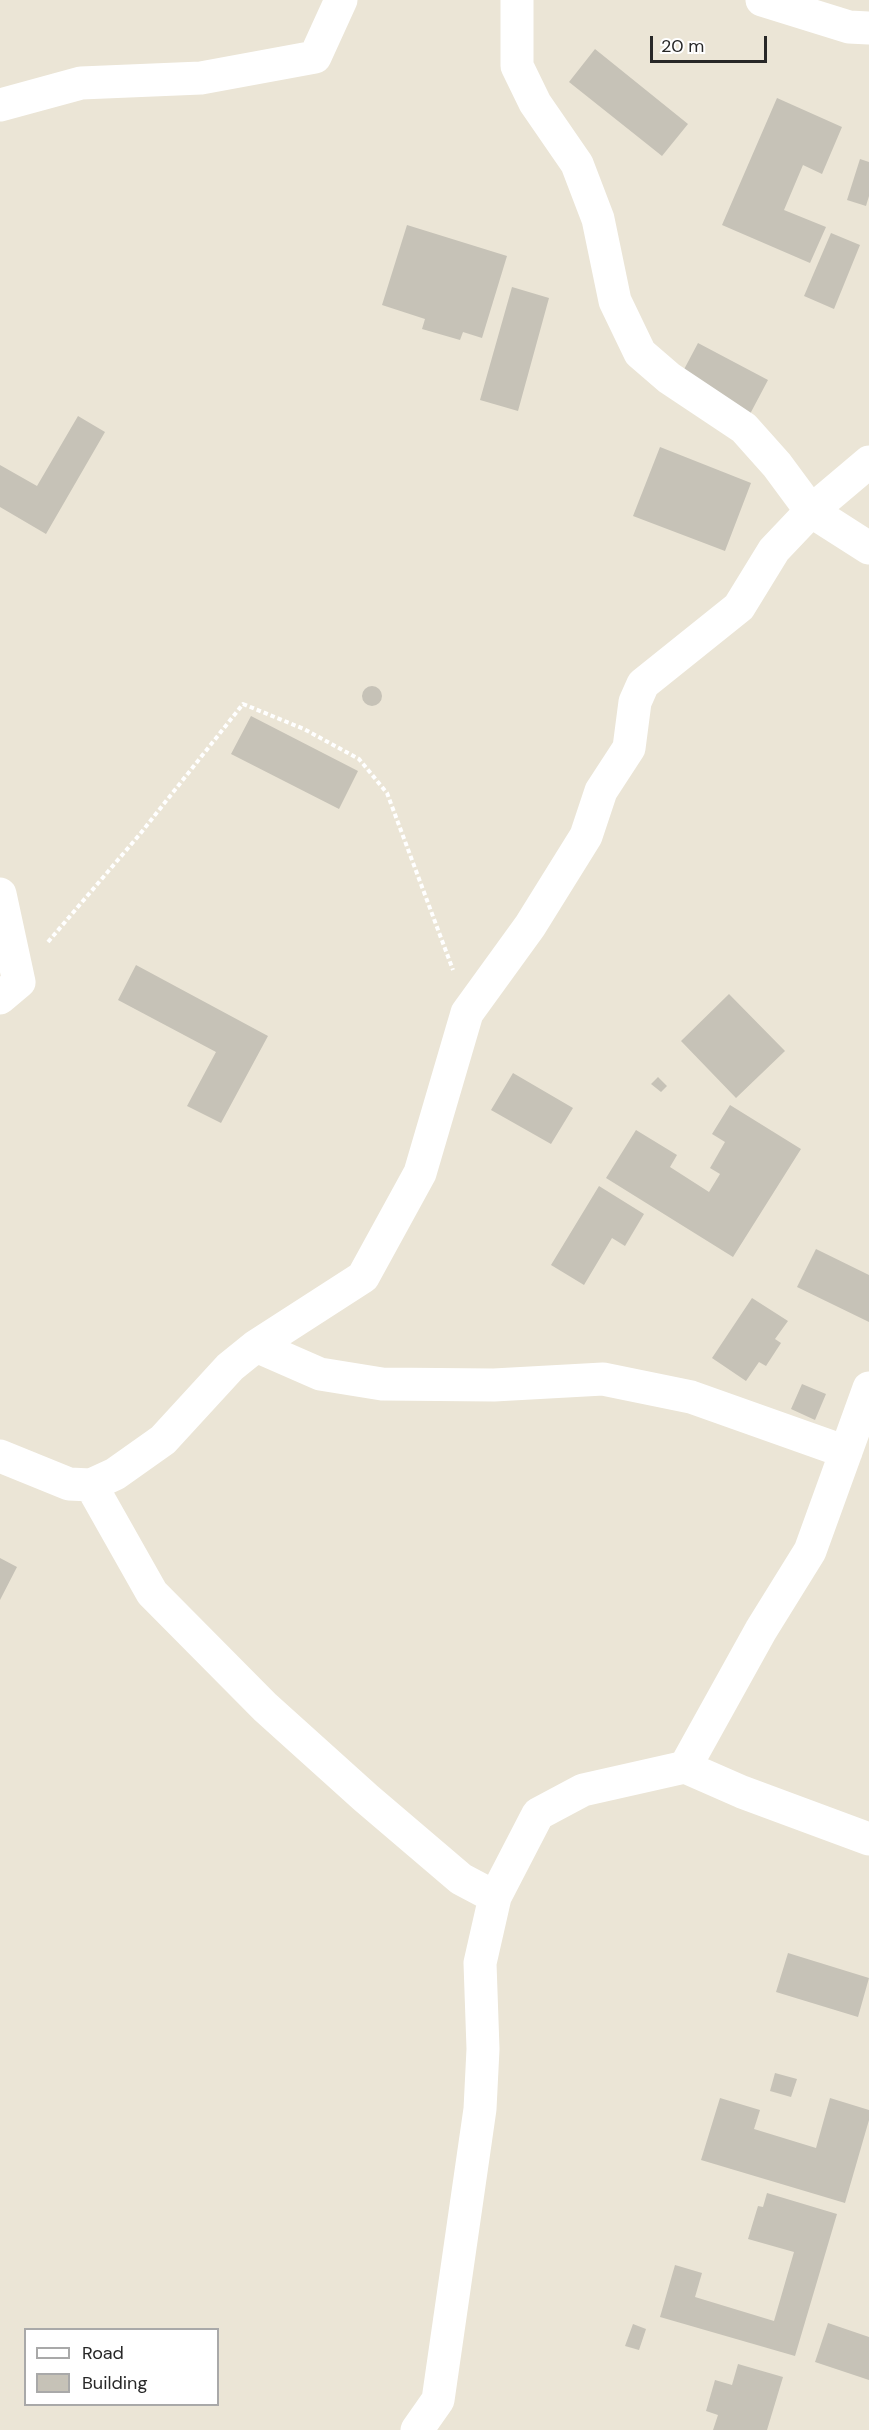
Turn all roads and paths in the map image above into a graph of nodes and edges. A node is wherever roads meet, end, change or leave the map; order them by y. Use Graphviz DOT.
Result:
graph roads {
  1 [pos="341,0"];
  2 [pos="517,0"];
  3 [pos="762,0"];
  4 [pos="869,28"];
  5 [pos="0,105"];
  6 [pos="869,462"];
  7 [pos="811,511"];
  8 [pos="869,548"];
  9 [pos="0,894"];
  10 [pos="9,990"];
  11 [pos="467,1013"];
  12 [pos="256,1346"];
  13 [pos="869,1388"];
  14 [pos="846,1452"];
  15 [pos="0,1456"];
  16 [pos="91,1485"];
  17 [pos="685,1767"];
  18 [pos="869,1839"];
  19 [pos="495,1897"];
  20 [pos="417,2430"];
  1 -- 5 [label="street"];
  2 -- 7 [label="street"];
  3 -- 4 [label="street"];
  6 -- 7 [label="street"];
  7 -- 8 [label="street"];
  7 -- 11 [label="street"];
  9 -- 10 [label="street"];
  10 -- 11 [label="path"];
  11 -- 12 [label="street"];
  12 -- 14 [label="street"];
  12 -- 16 [label="street"];
  13 -- 14 [label="street"];
  14 -- 17 [label="street"];
  15 -- 16 [label="street"];
  16 -- 19 [label="street"];
  17 -- 18 [label="street"];
  17 -- 19 [label="street"];
  19 -- 20 [label="street"];
}
